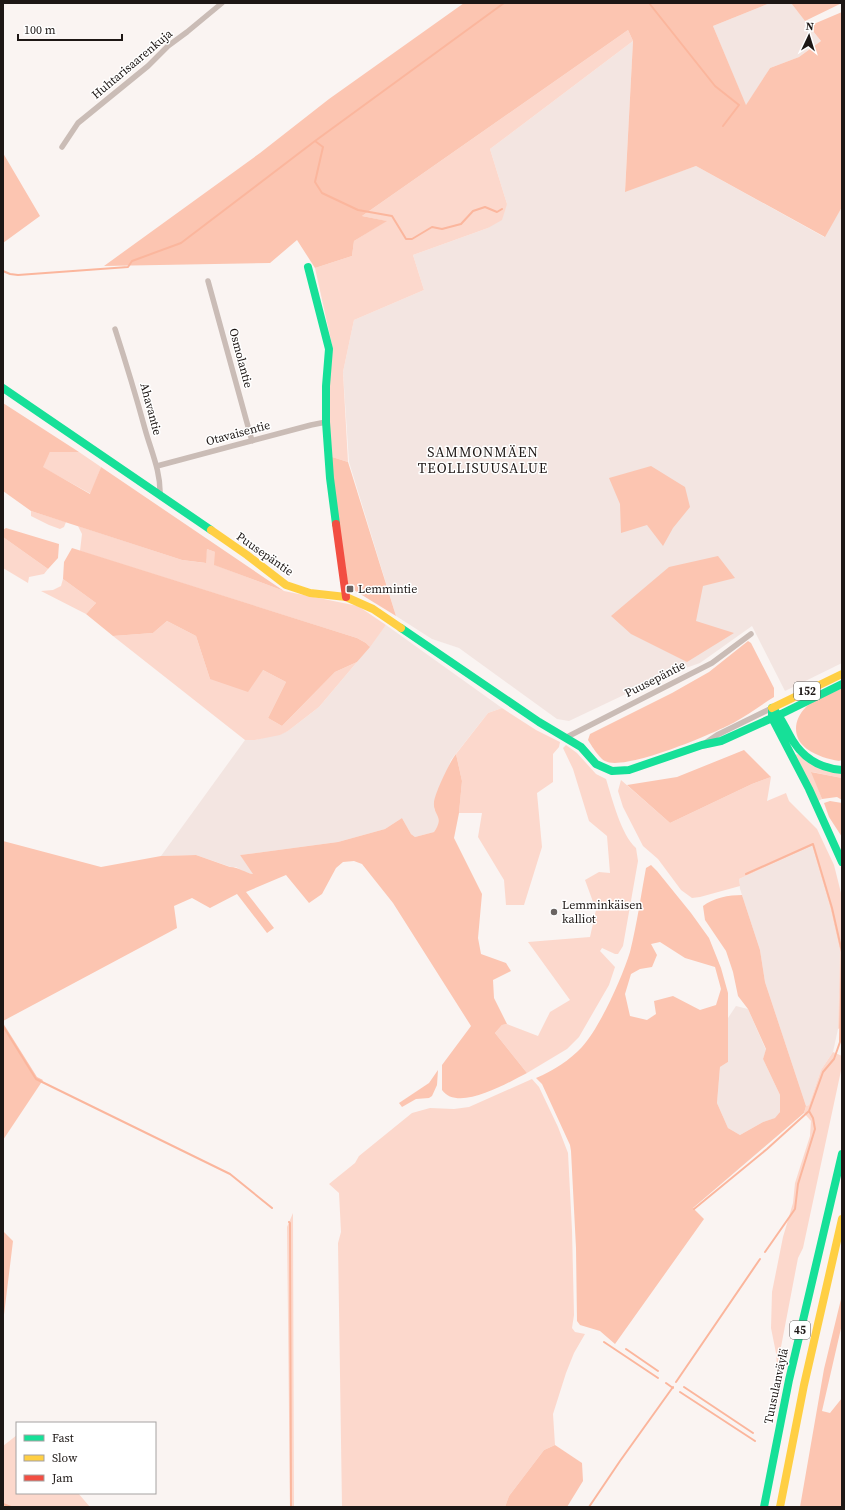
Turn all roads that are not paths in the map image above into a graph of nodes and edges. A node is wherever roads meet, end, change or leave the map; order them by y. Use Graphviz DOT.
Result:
graph roads {
  1 [pos="222,3"];
  2 [pos="62,147"];
  3 [pos="308,267"];
  4 [pos="208,281"];
  5 [pos="115,329"];
  6 [pos="3,388"];
  7 [pos="326,422"];
  8 [pos="252,441"];
  9 [pos="157,466"];
  10 [pos="160,495"];
  11 [pos="346,597"];
  12 [pos="751,634"];
  13 [pos="842,674"];
  14 [pos="842,684"];
  15 [pos="772,708"];
  16 [pos="776,717"];
  17 [pos="565,738"];
  18 [pos="702,745"];
  19 [pos="842,770"];
  20 [pos="842,862"];
  21 [pos="842,1154"];
  22 [pos="842,1219"];
  23 [pos="764,1507"];
  24 [pos="780,1507"];
  1 -- 2 [label="street, Huhtarisaarenkuja"];
  3 -- 7 [label="main road"];
  4 -- 8 [label="street, Osmolantie"];
  5 -- 9 [label="street, Ahavantie"];
  6 -- 10 [label="main road, Puusepäntie"];
  7 -- 8 [label="street, Otavaisentie"];
  7 -- 11 [label="main road"];
  8 -- 9 [label="street, Otavaisentie"];
  9 -- 10 [label="street, Ahavantie"];
  10 -- 11 [label="main road, Puusepäntie"];
  11 -- 17 [label="main road, Puusepäntie"];
  12 -- 17 [label="street, Puusepäntie"];
  13 -- 15 [label="main road, 152"];
  14 -- 16 [label="main road, 152"];
  15 -- 16 [label="main road"];
  15 -- 18 [label="street, Puusepäntie"];
  16 -- 18 [label="main road, Puusepäntie"];
  16 -- 19 [label="main road"];
  16 -- 20 [label="main road"];
  17 -- 18 [label="main road, Puusepäntie"];
  21 -- 23 [label="main road, Tuusulanväylä / 45"];
  22 -- 24 [label="main road, 45"];
}
